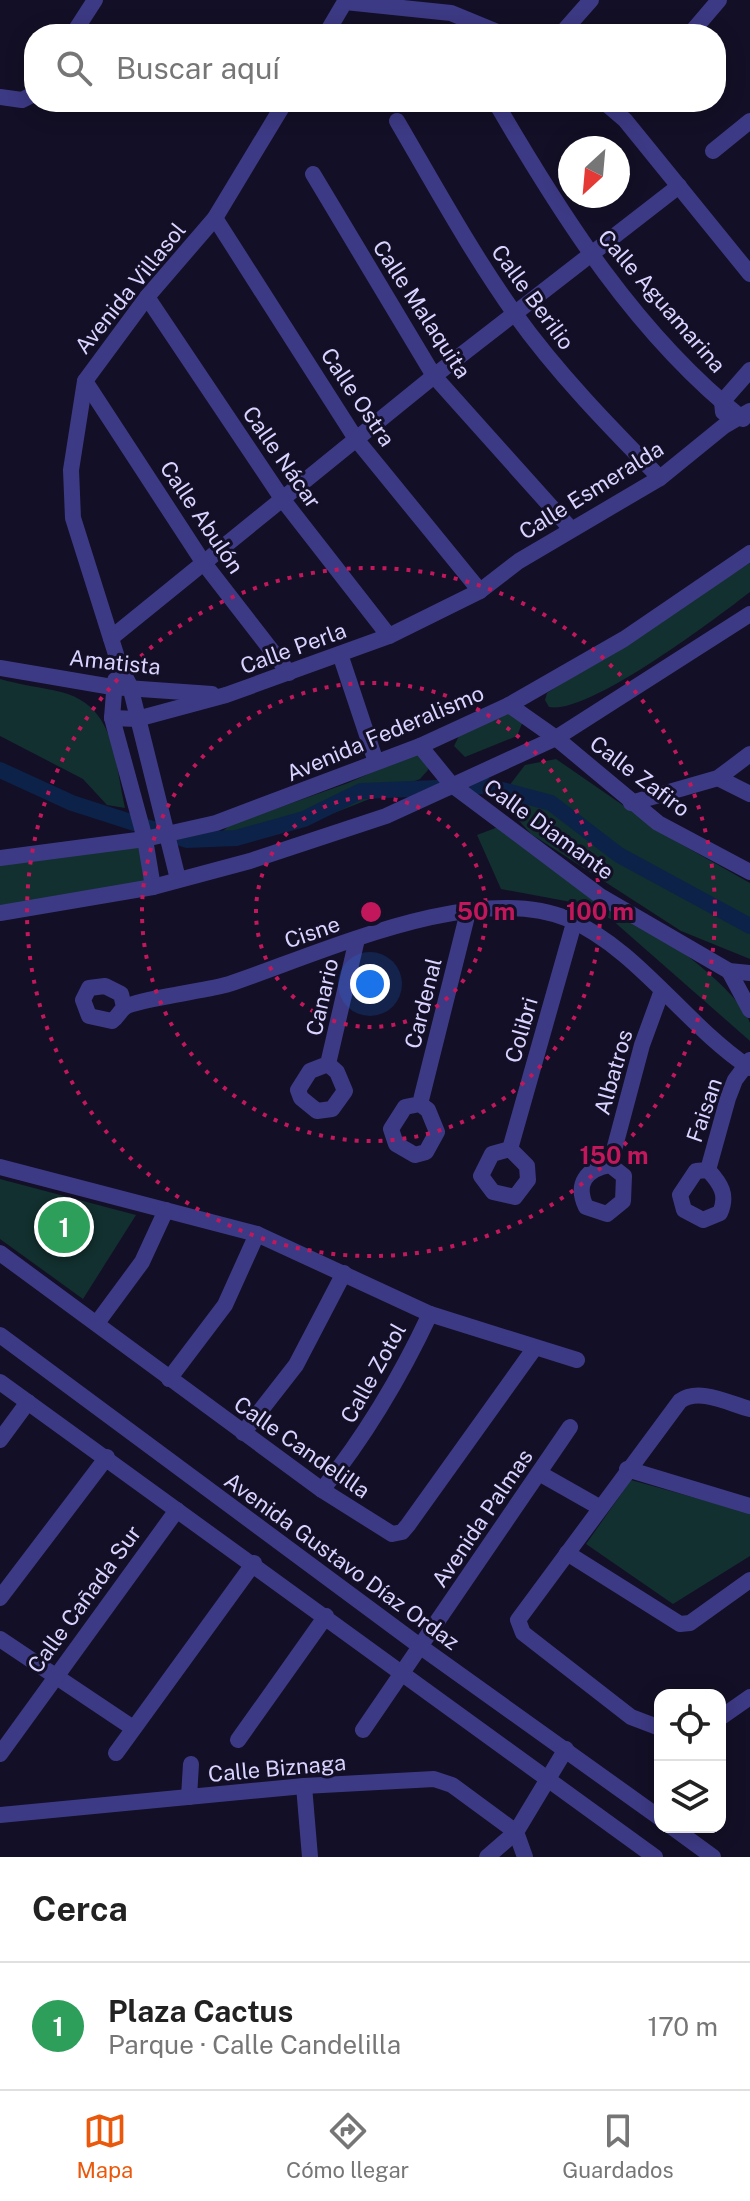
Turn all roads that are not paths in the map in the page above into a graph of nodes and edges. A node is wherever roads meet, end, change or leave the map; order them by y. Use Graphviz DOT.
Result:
graph roads {
  1 [pos="95,0"];
  2 [pos="591,0"];
  3 [pos="719,0"];
  4 [pos="346,1"];
  5 [pos="452,6"];
  6 [pos="79,24"];
  7 [pos="332,24"];
  8 [pos="484,24"];
  9 [pos="570,24"];
  10 [pos="699,24"];
  11 [pos="0,97"];
  12 [pos="24,97"];
  13 [pos="279,112"];
  14 [pos="502,112"];
  15 [pos="616,112"];
  16 [pos="397,121"];
  17 [pos="750,121"];
  18 [pos="713,151"];
  19 [pos="313,174"];
  20 [pos="679,186"];
  21 [pos="215,218"];
  22 [pos="590,255"];
  23 [pos="750,274"];
  24 [pos="147,297"];
  25 [pos="515,314"];
  26 [pos="750,370"];
  27 [pos="434,376"];
  28 [pos="85,381"];
  29 [pos="722,402"];
  30 [pos="746,415"];
  31 [pos="724,426"];
  32 [pos="356,439"];
  33 [pos="660,478"];
  34 [pos="283,500"];
  35 [pos="571,529"];
  36 [pos="750,553"];
  37 [pos="203,562"];
  38 [pos="480,591"];
  39 [pos="750,614"];
  40 [pos="389,636"];
  41 [pos="111,638"];
  42 [pos="340,654"];
  43 [pos="120,667"];
  44 [pos="0,668"];
  45 [pos="289,673"];
  46 [pos="130,686"];
  47 [pos="112,687"];
  48 [pos="226,695"];
  49 [pos="509,705"];
  50 [pos="112,718"];
  51 [pos="137,719"];
  52 [pos="556,738"];
  53 [pos="420,746"];
  54 [pos="750,754"];
  55 [pos="376,762"];
  56 [pos="718,778"];
  57 [pos="451,784"];
  58 [pos="750,794"];
  59 [pos="631,803"];
  60 [pos="168,835"];
  61 [pos="145,839"];
  62 [pos="0,858"];
  63 [pos="750,872"];
  64 [pos="178,879"];
  65 [pos="153,887"];
  66 [pos="468,912"];
  67 [pos="0,913"];
  68 [pos="574,923"];
  69 [pos="357,939"];
  70 [pos="729,971"];
  71 [pos="750,973"];
  72 [pos="661,993"];
  73 [pos="124,1007"];
  74 [pos="750,1010"];
  75 [pos="328,1064"];
  76 [pos="749,1065"];
  77 [pos="420,1104"];
  78 [pos="510,1149"];
  79 [pos="610,1165"];
  80 [pos="0,1167"];
  81 [pos="708,1170"];
  82 [pos="166,1210"];
  83 [pos="257,1234"];
  84 [pos="0,1253"];
  85 [pos="344,1273"];
  86 [pos="430,1314"];
  87 [pos="97,1323"];
  88 [pos="0,1335"];
  89 [pos="534,1349"];
  90 [pos="577,1360"];
  91 [pos="169,1379"];
  92 [pos="0,1382"];
  93 [pos="28,1402"];
  94 [pos="750,1409"];
  95 [pos="570,1427"];
  96 [pos="243,1433"];
  97 [pos="0,1440"];
  98 [pos="107,1457"];
  99 [pos="627,1469"];
  100 [pos="539,1473"];
  101 [pos="322,1490"];
  102 [pos="750,1506"];
  103 [pos="599,1507"];
  104 [pos="177,1510"];
  105 [pos="567,1553"];
  106 [pos="254,1563"];
  107 [pos="750,1580"];
  108 [pos="0,1598"];
  109 [pos="326,1616"];
  110 [pos="0,1639"];
  111 [pos="421,1647"];
  112 [pos="403,1674"];
  113 [pos="54,1677"];
  114 [pos="750,1697"];
  115 [pos="726,1714"];
  116 [pos="654,1726"];
  117 [pos="133,1728"];
  118 [pos="363,1730"];
  119 [pos="238,1740"];
  120 [pos="566,1749"];
  121 [pos="116,1753"];
  122 [pos="0,1754"];
  123 [pos="191,1764"];
  124 [pos="548,1781"];
  125 [pos="304,1786"];
  126 [pos="189,1797"];
  127 [pos="654,1814"];
  128 [pos="0,1815"];
  129 [pos="516,1832"];
  130 [pos="680,1833"];
  131 [pos="310,1857"];
  132 [pos="487,1857"];
  133 [pos="525,1857"];
  134 [pos="655,1857"];
  135 [pos="713,1857"];
  1 -- 6 [label="street"];
  2 -- 9 [label="street"];
  3 -- 10 [label="street"];
  4 -- 5 [label="street"];
  4 -- 7 [label="street"];
  5 -- 8 [label="street"];
  11 -- 12 [label="street"];
  13 -- 21 [label="street, Avenida Villasol"];
  14 -- 22 [label="street, Calle Aguamarina"];
  15 -- 20 [label="street"];
  16 -- 25 [label="street, Calle Berilio"];
  17 -- 18 [label="street"];
  19 -- 27 [label="street, Calle Malaquita"];
  20 -- 22 [label="street"];
  20 -- 23 [label="street"];
  21 -- 24 [label="street, Avenida Villasol"];
  21 -- 32 [label="street, Calle Ostra"];
  22 -- 25 [label="street"];
  22 -- 29 [label="street, Calle Aguamarina"];
  24 -- 28 [label="street, Avenida Villasol"];
  24 -- 34 [label="street, Calle Nácar"];
  25 -- 27 [label="street"];
  25 -- 33 [label="street, Calle Berilio"];
  26 -- 29 [label="street"];
  27 -- 32 [label="street"];
  27 -- 35 [label="street, Calle Malaquita"];
  28 -- 37 [label="street, Calle Abulón"];
  28 -- 41 [label="street, Avenida Villasol"];
  29 -- 30 [label="street, Calle Aguamarina"];
  29 -- 31 [label="street"];
  30 -- 31 [label="street, Calle Esmeralda"];
  31 -- 33 [label="street, Calle Esmeralda"];
  32 -- 34 [label="street"];
  32 -- 38 [label="street, Calle Ostra"];
  33 -- 35 [label="street, Calle Esmeralda"];
  34 -- 37 [label="street"];
  34 -- 40 [label="street, Calle Nácar"];
  35 -- 38 [label="street, Calle Esmeralda"];
  36 -- 49 [label="street, Avenida Federalismo"];
  37 -- 41 [label="street"];
  37 -- 45 [label="street, Calle Abulón"];
  38 -- 40 [label="street, Calle Perla"];
  39 -- 52 [label="street"];
  40 -- 42 [label="street, Calle Perla"];
  41 -- 43 [label="street, Avenida Villasol"];
  42 -- 45 [label="street, Calle Perla"];
  42 -- 55 [label="street"];
  43 -- 46 [label="street, Avenida Villasol"];
  43 -- 47 [label="street"];
  44 -- 47 [label="street, Amatista"];
  45 -- 48 [label="street, Calle Perla"];
  46 -- 47 [label="street, Amatista"];
  46 -- 48 [label="street, Amatista"];
  46 -- 51 [label="street, Avenida Villasol"];
  47 -- 50 [label="street"];
  48 -- 51 [label="street, Calle Perla"];
  49 -- 52 [label="street, Calle Zafiro"];
  49 -- 53 [label="street, Avenida Federalismo"];
  50 -- 51 [label="street, Calle Perla"];
  50 -- 61 [label="street"];
  51 -- 60 [label="street, Avenida Villasol"];
  52 -- 57 [label="street"];
  52 -- 59 [label="street, Calle Zafiro"];
  53 -- 55 [label="street, Avenida Federalismo"];
  53 -- 57 [label="street, Calle Diamante"];
  54 -- 56 [label="street"];
  55 -- 60 [label="street, Avenida Federalismo"];
  56 -- 58 [label="street"];
  56 -- 59 [label="street"];
  57 -- 64 [label="street"];
  57 -- 70 [label="street, Calle Diamante"];
  59 -- 63 [label="street, Calle Zafiro"];
  60 -- 61 [label="street, Avenida Federalismo"];
  60 -- 64 [label="street, Avenida Villasol"];
  61 -- 62 [label="street, Avenida Federalismo"];
  61 -- 65 [label="street"];
  64 -- 65 [label="street"];
  65 -- 67 [label="street"];
  66 -- 68 [label="street, Cisne"];
  66 -- 69 [label="street, Cisne"];
  66 -- 77 [label="street, Cardenal"];
  68 -- 72 [label="street, Cisne"];
  68 -- 78 [label="street, Colibri"];
  69 -- 73 [label="street, Cisne"];
  69 -- 75 [label="street, Canario"];
  70 -- 71 [label="street, Calle Diamante"];
  70 -- 74 [label="street"];
  72 -- 76 [label="street, Cisne"];
  72 -- 79 [label="street, Albatros"];
  76 -- 81 [label="street, Faisan"];
  80 -- 82 [label="street"];
  82 -- 83 [label="street"];
  82 -- 87 [label="street"];
  83 -- 85 [label="street"];
  83 -- 91 [label="street"];
  84 -- 87 [label="street, Calle Candelilla"];
  85 -- 86 [label="street"];
  85 -- 96 [label="street"];
  86 -- 89 [label="street"];
  86 -- 101 [label="street, Calle Zotol"];
  87 -- 91 [label="street, Calle Candelilla"];
  88 -- 111 [label="street, Avenida Gustavo Díaz Ordaz"];
  89 -- 90 [label="street"];
  89 -- 101 [label="street, Calle Candelilla"];
  91 -- 96 [label="street, Calle Candelilla"];
  92 -- 93 [label="street"];
  93 -- 97 [label="street"];
  93 -- 98 [label="street"];
  94 -- 99 [label="street"];
  95 -- 100 [label="street, Avenida Palmas"];
  96 -- 101 [label="street, Calle Candelilla"];
  98 -- 104 [label="street"];
  98 -- 108 [label="street"];
  99 -- 102 [label="street"];
  99 -- 103 [label="street"];
  100 -- 103 [label="street"];
  100 -- 111 [label="street, Avenida Palmas"];
  103 -- 105 [label="street"];
  104 -- 106 [label="street"];
  104 -- 113 [label="street, Calle Cañada Sur"];
  105 -- 107 [label="street"];
  105 -- 116 [label="street"];
  106 -- 109 [label="street"];
  106 -- 117 [label="street"];
  109 -- 112 [label="street"];
  109 -- 119 [label="street"];
  110 -- 113 [label="street"];
  111 -- 112 [label="street, Avenida Palmas"];
  111 -- 120 [label="street, Avenida Gustavo Díaz Ordaz"];
  112 -- 118 [label="street, Avenida Palmas"];
  112 -- 124 [label="street"];
  113 -- 117 [label="street"];
  113 -- 122 [label="street, Calle Cañada Sur"];
  114 -- 115 [label="street"];
  117 -- 121 [label="street"];
  120 -- 124 [label="street"];
  120 -- 127 [label="street, Avenida Gustavo Díaz Ordaz"];
  123 -- 126 [label="street"];
  124 -- 129 [label="street"];
  124 -- 134 [label="street"];
  125 -- 126 [label="street, Calle Biznaga"];
  125 -- 129 [label="street, Calle Biznaga"];
  125 -- 131 [label="street"];
  126 -- 128 [label="street, Calle Biznaga"];
  129 -- 132 [label="street"];
  129 -- 133 [label="street"];
  130 -- 135 [label="street"];
}
